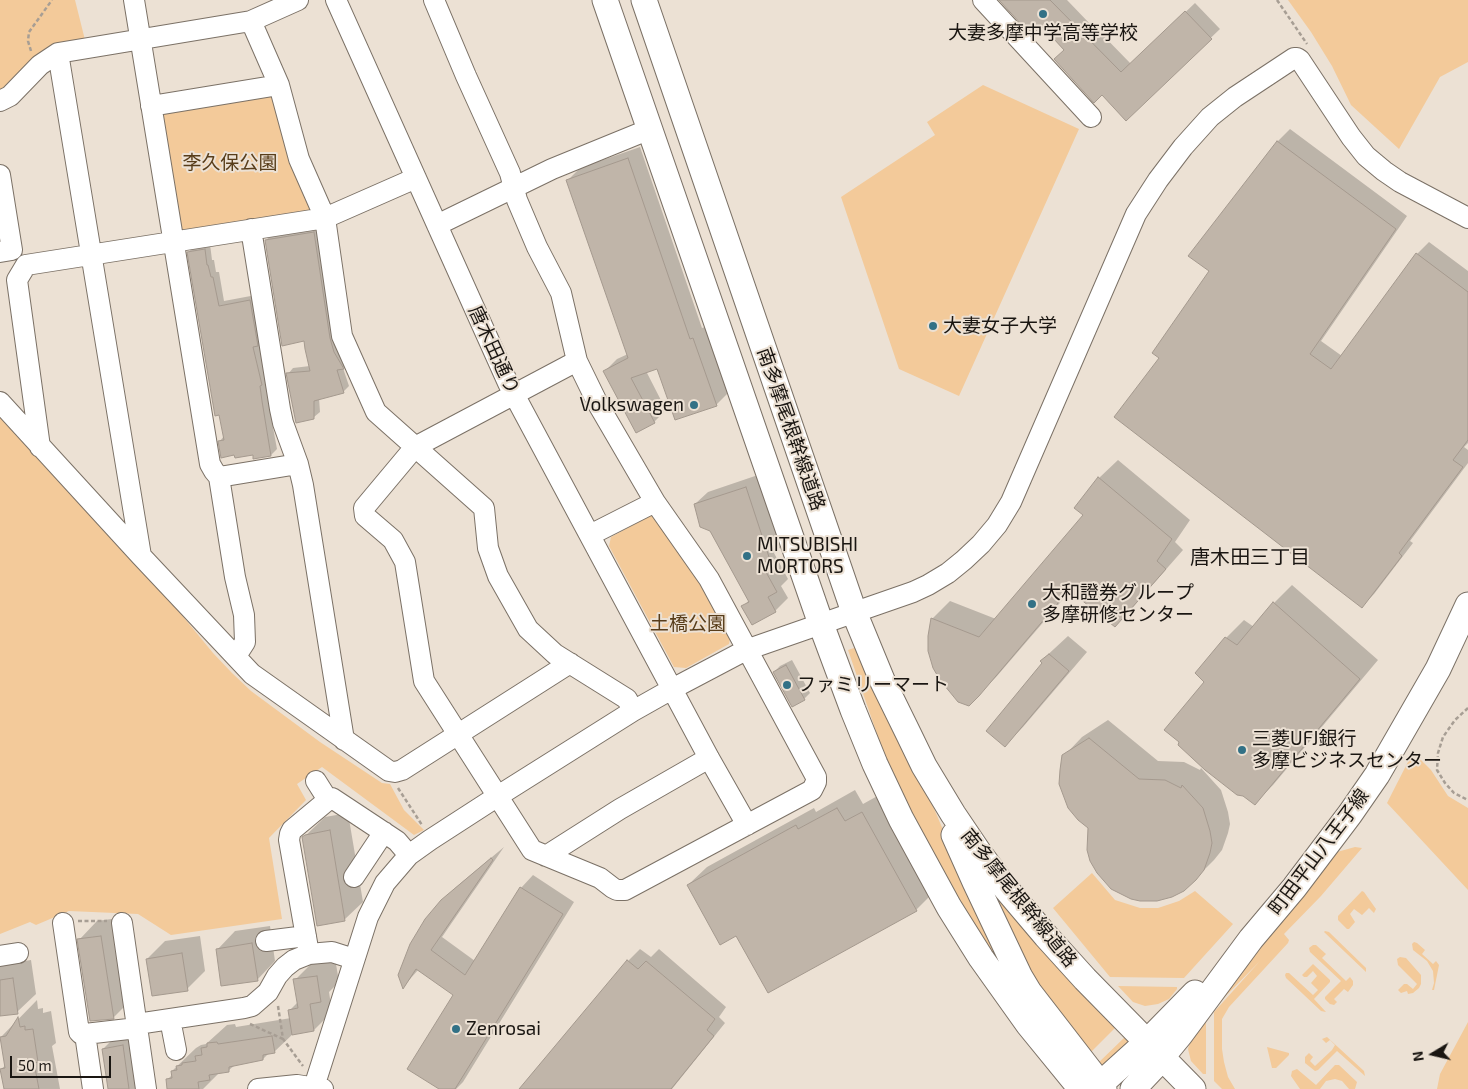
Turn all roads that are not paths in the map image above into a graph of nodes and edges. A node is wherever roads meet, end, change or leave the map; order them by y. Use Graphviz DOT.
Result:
graph roads {
  1 [pos="134,0"];
  2 [pos="298,0"];
  3 [pos="336,0"];
  4 [pos="434,0"];
  5 [pos="605,0"];
  6 [pos="644,0"];
  7 [pos="983,0"];
  8 [pos="251,21"];
  9 [pos="140,39"];
  10 [pos="58,52"];
  11 [pos="279,86"];
  12 [pos="0,101"];
  13 [pos="151,106"];
  14 [pos="1091,116"];
  15 [pos="650,129"];
  16 [pos="0,175"];
  17 [pos="416,178"];
  18 [pos="514,188"];
  19 [pos="325,218"];
  20 [pos="1468,218"];
  21 [pos="437,225"];
  22 [pos="251,229"];
  23 [pos="174,242"];
  24 [pos="0,252"];
  25 [pos="90,254"];
  26 [pos="578,361"];
  27 [pos="514,395"];
  28 [pos="0,402"];
  29 [pos="40,447"];
  30 [pos="415,447"];
  31 [pos="298,464"];
  32 [pos="219,477"];
  33 [pos="655,502"];
  34 [pos="590,536"];
  35 [pos="141,556"];
  36 [pos="1468,605"];
  37 [pos="854,612"];
  38 [pos="821,624"];
  39 [pos="746,650"];
  40 [pos="236,656"];
  41 [pos="570,664"];
  42 [pos="672,689"];
  43 [pos="633,711"];
  44 [pos="459,734"];
  45 [pos="344,740"];
  46 [pos="708,758"];
  47 [pos="924,766"];
  48 [pos="316,781"];
  49 [pos="498,796"];
  50 [pos="328,800"];
  51 [pos="746,825"];
  52 [pos="384,832"];
  53 [pos="409,855"];
  54 [pos="546,856"];
  55 [pos="354,877"];
  56 [pos="63,922"];
  57 [pos="122,923"];
  58 [pos="266,941"];
  59 [pos="307,945"];
  60 [pos="354,959"];
  61 [pos="170,1019"];
  62 [pos="137,1026"];
  63 [pos="85,1034"];
  64 [pos="176,1050"];
  65 [pos="1151,1055"];
  66 [pos="319,1088"];
  67 [pos="1100,1088"];
  68 [pos="93,1089"];
  69 [pos="146,1089"];
  70 [pos="258,1089"];
  71 [pos="1132,1089"];
  72 [pos="1172,1089"];
  73 [pos="1193,1089"];
  1 -- 9 [label="street"];
  2 -- 8 [label="street"];
  3 -- 17 [label="street, 唐木田通り"];
  4 -- 18 [label="street"];
  5 -- 15 [label="main road, 南多摩尾根幹線道路"];
  6 -- 37 [label="main road, 南多摩尾根幹線道路"];
  7 -- 14 [label="street"];
  8 -- 9 [label="street"];
  8 -- 11 [label="street"];
  9 -- 10 [label="street"];
  9 -- 13 [label="street"];
  10 -- 12 [label="street"];
  10 -- 25 [label="street"];
  11 -- 13 [label="street"];
  11 -- 19 [label="street"];
  13 -- 23 [label="street"];
  15 -- 18 [label="street"];
  15 -- 38 [label="main road, 南多摩尾根幹線道路"];
  16 -- 24 [label="street"];
  17 -- 19 [label="street"];
  17 -- 21 [label="street, 唐木田通り"];
  18 -- 21 [label="street"];
  18 -- 26 [label="street"];
  19 -- 22 [label="street"];
  19 -- 30 [label="street"];
  20 -- 37 [label="street"];
  21 -- 27 [label="street, 唐木田通り"];
  22 -- 23 [label="street"];
  22 -- 31 [label="street"];
  23 -- 25 [label="street"];
  23 -- 32 [label="street"];
  25 -- 29 [label="street"];
  25 -- 35 [label="street"];
  26 -- 27 [label="street"];
  26 -- 33 [label="street"];
  27 -- 30 [label="street"];
  27 -- 34 [label="street, 唐木田通り"];
  28 -- 29 [label="street"];
  29 -- 35 [label="street"];
  30 -- 41 [label="street"];
  30 -- 44 [label="street"];
  31 -- 32 [label="street"];
  31 -- 45 [label="street"];
  32 -- 40 [label="street"];
  33 -- 34 [label="street"];
  33 -- 39 [label="street"];
  34 -- 42 [label="street, 唐木田通り"];
  35 -- 40 [label="street"];
  36 -- 65 [label="main road, 町田平山八王子線"];
  37 -- 38 [label="street"];
  37 -- 47 [label="main road, 南多摩尾根幹線道路"];
  38 -- 39 [label="street"];
  38 -- 67 [label="main road, 南多摩尾根幹線道路"];
  39 -- 42 [label="street"];
  39 -- 51 [label="street"];
  40 -- 45 [label="street"];
  41 -- 43 [label="street"];
  41 -- 44 [label="street"];
  42 -- 43 [label="street"];
  42 -- 46 [label="street, 唐木田通り"];
  43 -- 49 [label="street"];
  44 -- 45 [label="street"];
  44 -- 49 [label="street"];
  46 -- 51 [label="street, 唐木田通り"];
  46 -- 54 [label="street"];
  47 -- 65 [label="main road, 南多摩尾根幹線道路"];
  47 -- 67 [label="main road"];
  48 -- 50 [label="street"];
  49 -- 53 [label="street"];
  49 -- 54 [label="street"];
  50 -- 52 [label="street"];
  50 -- 59 [label="street"];
  51 -- 54 [label="street"];
  52 -- 53 [label="street"];
  52 -- 55 [label="street"];
  53 -- 60 [label="street"];
  56 -- 63 [label="street"];
  57 -- 62 [label="street"];
  58 -- 59 [label="street"];
  59 -- 60 [label="street"];
  59 -- 61 [label="street"];
  60 -- 66 [label="street"];
  61 -- 62 [label="street"];
  61 -- 64 [label="street"];
  62 -- 63 [label="street"];
  62 -- 69 [label="street"];
  63 -- 68 [label="street"];
  65 -- 67 [label="main road"];
  65 -- 71 [label="main road"];
  65 -- 72 [label="main road"];
  65 -- 73 [label="main road, 南多摩尾根幹線道路"];
  66 -- 70 [label="street"];
}
